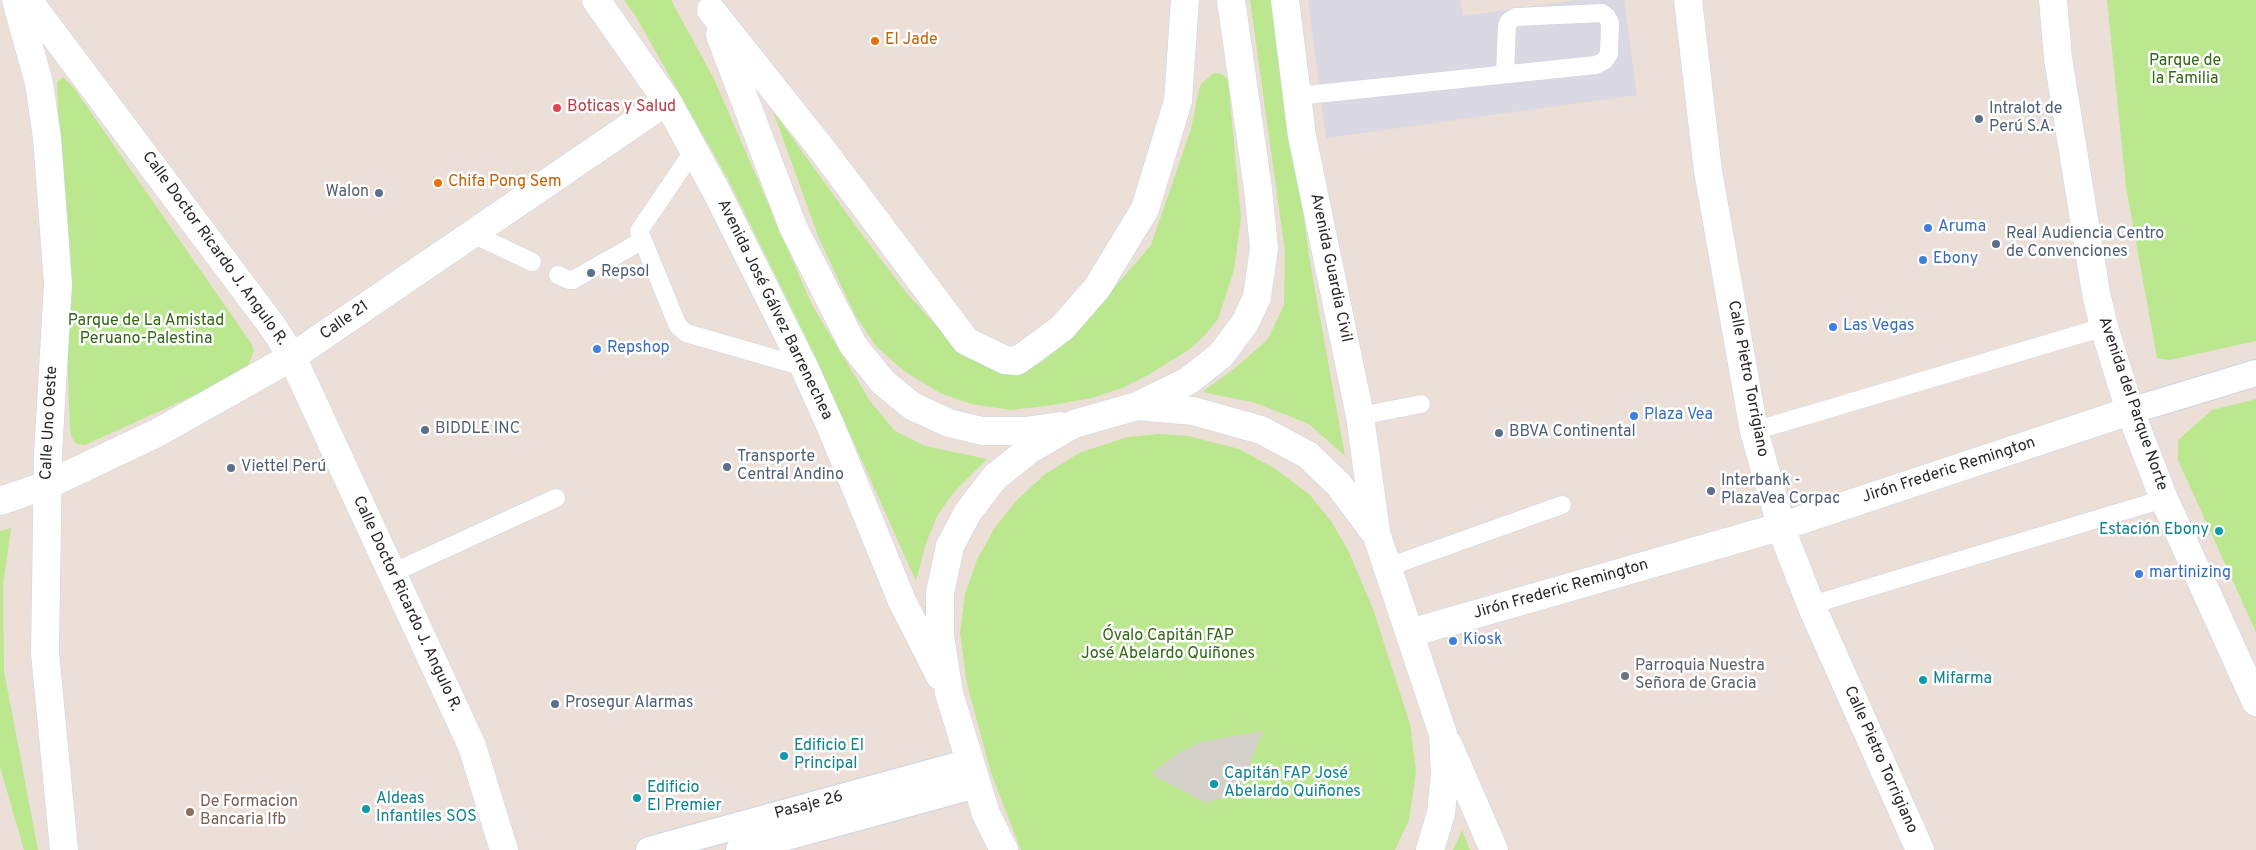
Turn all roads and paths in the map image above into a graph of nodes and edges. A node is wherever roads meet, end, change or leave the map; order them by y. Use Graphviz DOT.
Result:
graph roads {
  1 [pos="16,0"];
  2 [pos="28,0"];
  3 [pos="596,0"];
  4 [pos="1184,0"];
  5 [pos="1231,0"];
  6 [pos="1285,0"];
  7 [pos="1688,0"];
  8 [pos="2053,0"];
  9 [pos="707,5"];
  10 [pos="1505,73"];
  11 [pos="1297,96"];
  12 [pos="667,101"];
  13 [pos="694,150"];
  14 [pos="473,234"];
  15 [pos="643,240"];
  16 [pos="532,262"];
  17 [pos="558,275"];
  18 [pos="2104,327"];
  19 [pos="292,357"];
  20 [pos="804,367"];
  21 [pos="2256,373"];
  22 [pos="1421,404"];
  23 [pos="1137,406"];
  24 [pos="2130,411"];
  25 [pos="1360,416"];
  26 [pos="1074,424"];
  27 [pos="1754,430"];
  28 [pos="47,485"];
  29 [pos="556,498"];
  30 [pos="2164,500"];
  31 [pos="0,501"];
  32 [pos="1562,505"];
  33 [pos="1783,526"];
  34 [pos="1377,536"];
  35 [pos="1388,567"];
  36 [pos="392,573"];
  37 [pos="1811,605"];
  38 [pos="1410,634"];
  39 [pos="949,693"];
  40 [pos="2256,702"];
  41 [pos="1443,734"];
  42 [pos="973,773"];
  43 [pos="986,814"];
  44 [pos="64,850"];
  45 [pos="504,850"];
  46 [pos="649,850"];
  47 [pos="739,850"];
  48 [pos="995,850"];
  49 [pos="1004,850"];
  50 [pos="1430,850"];
  51 [pos="1494,850"];
  52 [pos="1920,850"];
  1 -- 28 [label="main road, Calle Uno Oeste"];
  2 -- 19 [label="main road, Calle Doctor Ricardo J. Angulo R."];
  3 -- 12 [label="main road, Avenida José Gálvez Barrenechea"];
  4 -- 9 [label="main road"];
  5 -- 23 [label="main road"];
  6 -- 11 [label="main road, Avenida Guardia Civil"];
  7 -- 27 [label="main road, Calle Pietro Torrigiano"];
  8 -- 18 [label="main road, Avenida del Parque Norte"];
  9 -- 26 [label="main road"];
  10 -- 10 [label="lane"];
  10 -- 11 [label="lane"];
  11 -- 25 [label="main road, Avenida Guardia Civil"];
  12 -- 13 [label="main road, Avenida José Gálvez Barrenechea"];
  12 -- 14 [label="main road, Calle 21"];
  13 -- 15 [label="lane"];
  13 -- 20 [label="main road, Avenida José Gálvez Barrenechea"];
  14 -- 16 [label="lane"];
  14 -- 19 [label="main road, Calle 21"];
  15 -- 17 [label="lane"];
  15 -- 20 [label="lane"];
  18 -- 24 [label="main road, Avenida del Parque Norte"];
  18 -- 27 [label="lane"];
  19 -- 28 [label="main road, Calle 21"];
  19 -- 36 [label="main road, Calle Doctor Ricardo J. Angulo R."];
  20 -- 39 [label="main road, Avenida José Gálvez Barrenechea"];
  21 -- 24 [label="street, Jirón Frederic Remington"];
  22 -- 25 [label="lane"];
  23 -- 26 [label="main road"];
  23 -- 34 [label="main road"];
  24 -- 30 [label="main road, Avenida del Parque Norte"];
  24 -- 33 [label="main road, Jirón Frederic Remington"];
  25 -- 34 [label="main road, Avenida Guardia Civil"];
  26 -- 39 [label="main road"];
  27 -- 33 [label="main road, Calle Pietro Torrigiano"];
  28 -- 31 [label="main road, Calle 21"];
  28 -- 44 [label="main road, Calle Uno Oeste"];
  29 -- 36 [label="lane"];
  30 -- 37 [label="lane"];
  30 -- 40 [label="main road, Avenida del Parque Norte"];
  32 -- 35 [label="lane"];
  33 -- 37 [label="main road, Calle Pietro Torrigiano"];
  33 -- 38 [label="main road, Jirón Frederic Remington"];
  34 -- 35 [label="main road"];
  35 -- 38 [label="main road"];
  36 -- 45 [label="main road, Calle Doctor Ricardo J. Angulo R."];
  37 -- 52 [label="main road, Calle Pietro Torrigiano"];
  38 -- 41 [label="main road"];
  39 -- 42 [label="main road"];
  41 -- 50 [label="main road"];
  41 -- 51 [label="main road"];
  42 -- 43 [label="main road"];
  42 -- 46 [label="street, Pasaje 26"];
  42 -- 47 [label="street, Pasaje 26"];
  43 -- 48 [label="main road"];
  43 -- 49 [label="main road"];
}
